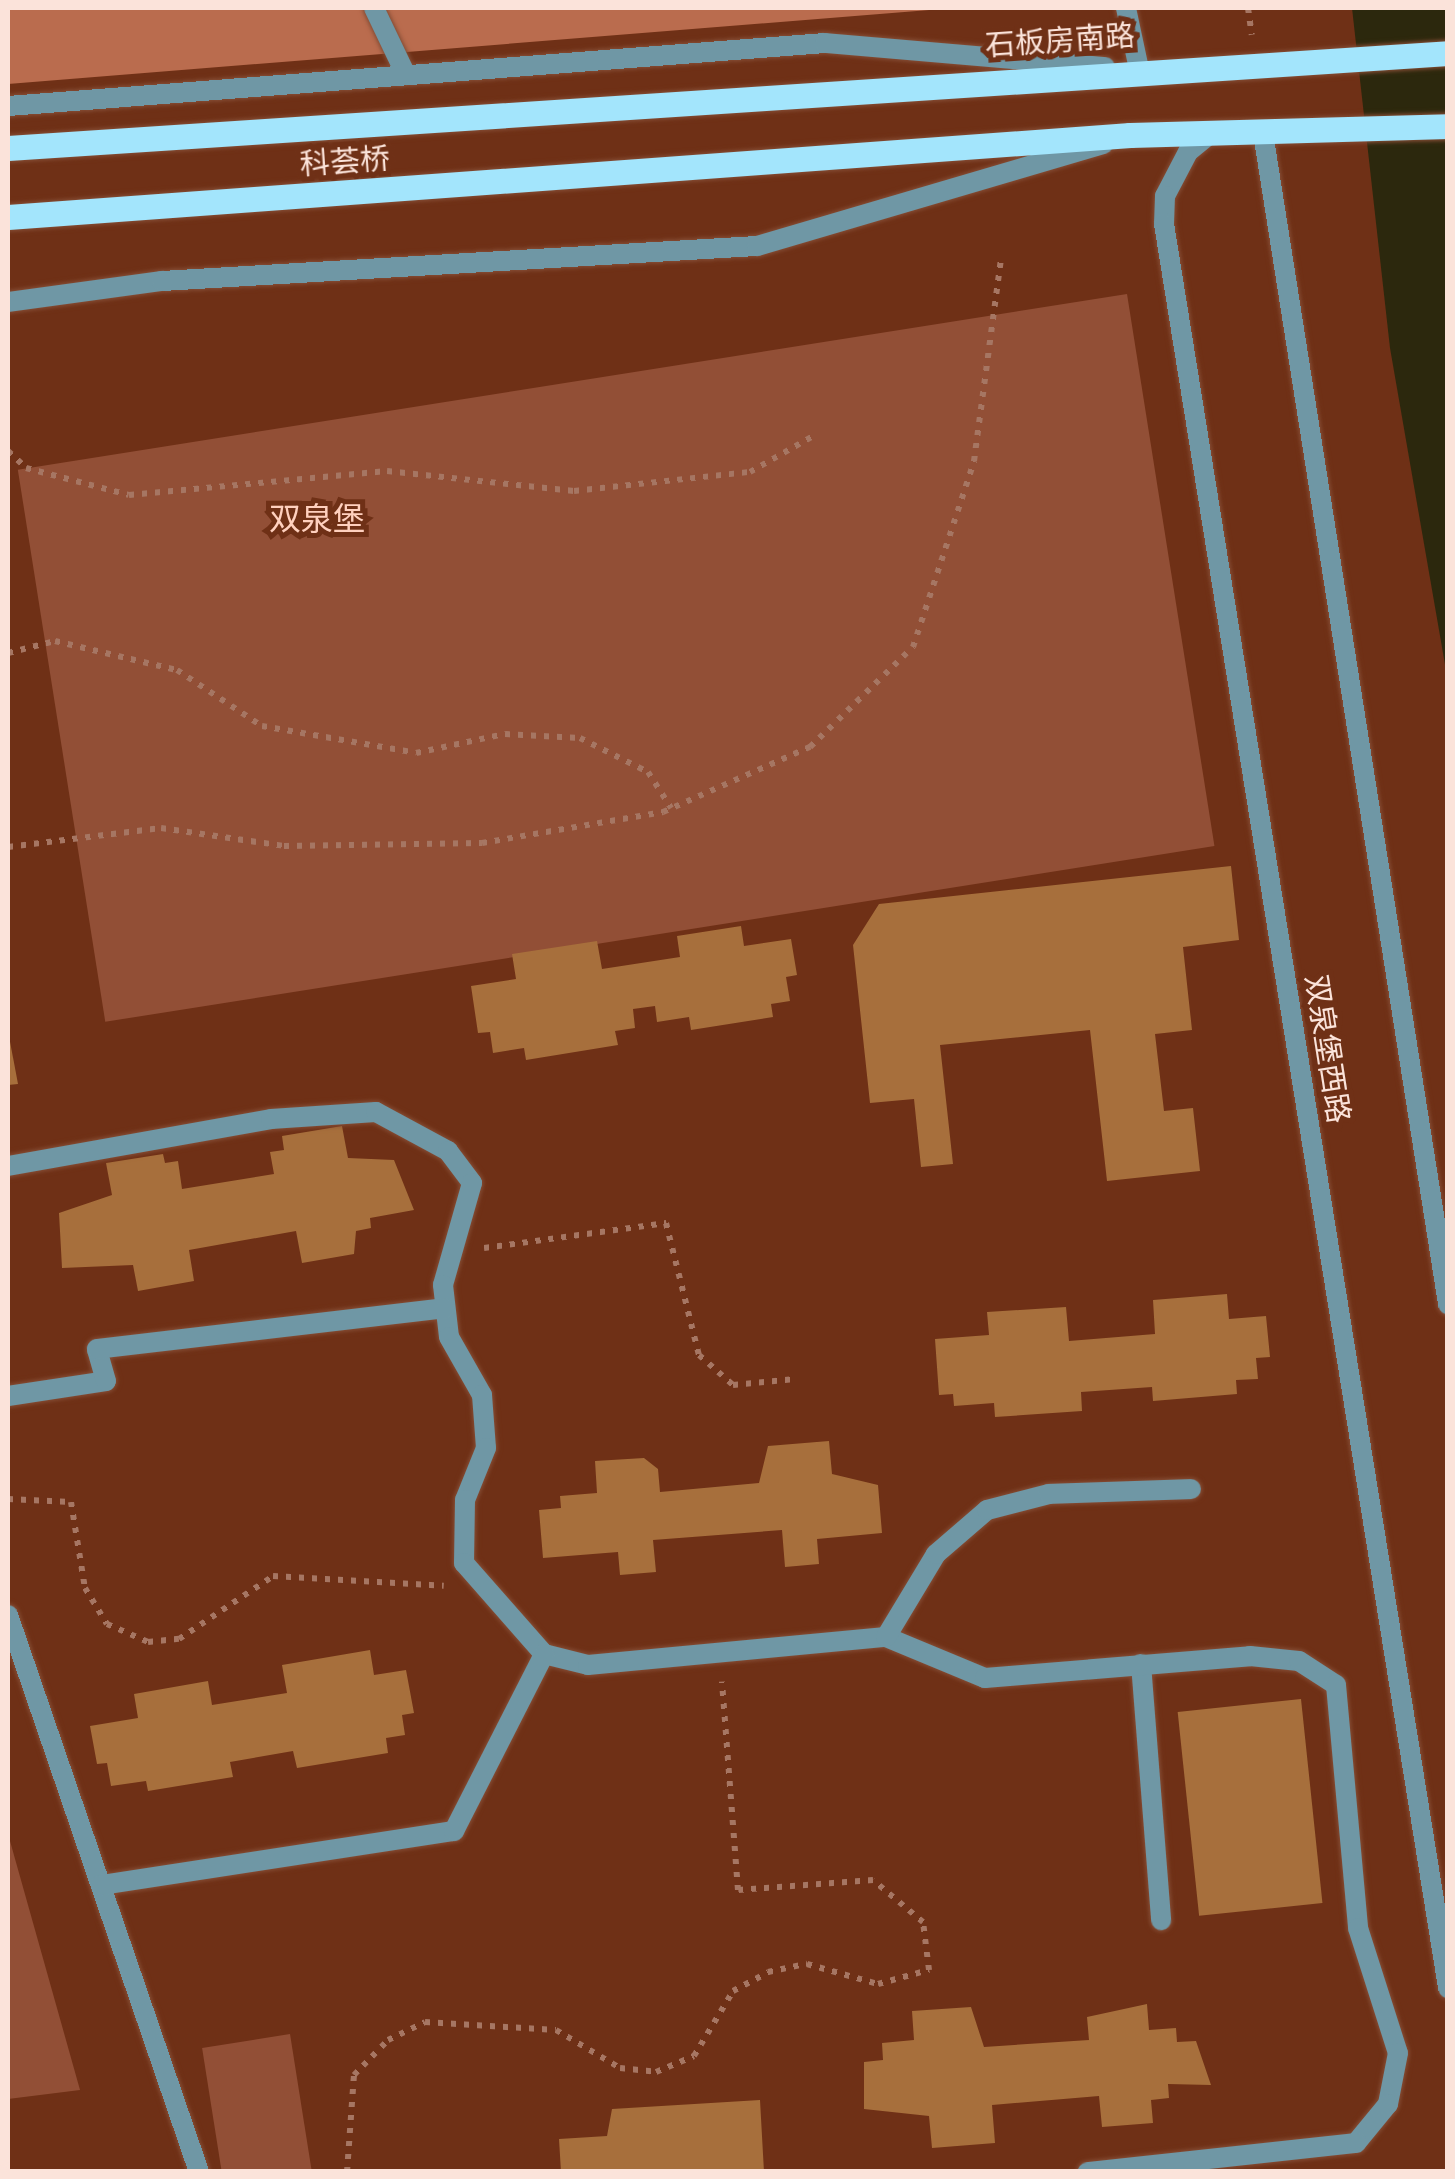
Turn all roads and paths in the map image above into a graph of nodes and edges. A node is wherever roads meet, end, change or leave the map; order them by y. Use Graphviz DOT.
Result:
graph roads {
  1 [pos="374,8"];
  2 [pos="1126,8"];
  3 [pos="1448,54"];
  4 [pos="1132,69"];
  5 [pos="406,75"];
  6 [pos="676,98"];
  7 [pos="8,106"];
  8 [pos="1448,126"];
  9 [pos="1264,133"];
  10 [pos="1210,134"];
  11 [pos="1130,136"];
  12 [pos="8,148"];
  13 [pos="8,217"];
  14 [pos="1002,259"];
  15 [pos="8,302"];
  16 [pos="813,436"];
  17 [pos="8,452"];
  18 [pos="8,653"];
  19 [pos="671,808"];
  20 [pos="8,847"];
  21 [pos="8,1166"];
  22 [pos="453,1252"];
  23 [pos="1448,1304"];
  24 [pos="446,1308"];
  25 [pos="795,1379"];
  26 [pos="8,1396"];
  27 [pos="1191,1489"];
  28 [pos="8,1499"];
  29 [pos="485,1592"];
  30 [pos="8,1615"];
  31 [pos="886,1637"];
  32 [pos="720,1652"];
  33 [pos="544,1654"];
  34 [pos="1140,1664"];
  35 [pos="101,1885"];
  36 [pos="1161,1920"];
  37 [pos="1448,1988"];
  38 [pos="199,2172"];
  39 [pos="346,2172"];
  40 [pos="1088,2172"];
  1 -- 5 [label="street"];
  2 -- 4 [label="street"];
  3 -- 4 [label="main road, 石板房南路"];
  4 -- 5 [label="street"];
  4 -- 6 [label="main road, 石板房南路"];
  5 -- 7 [label="street"];
  6 -- 12 [label="main road, 科荟桥"];
  8 -- 9 [label="main road"];
  9 -- 10 [label="main road"];
  9 -- 23 [label="street"];
  10 -- 11 [label="main road"];
  10 -- 37 [label="street, 双泉堡西路"];
  11 -- 13 [label="main road, 科荟桥"];
  11 -- 15 [label="street"];
  14 -- 19 [label="path"];
  16 -- 17 [label="path"];
  18 -- 19 [label="path"];
  19 -- 20 [label="path"];
  21 -- 22 [label="street"];
  22 -- 24 [label="street"];
  22 -- 25 [label="path"];
  24 -- 26 [label="street"];
  24 -- 29 [label="street"];
  27 -- 31 [label="street"];
  28 -- 29 [label="path"];
  29 -- 33 [label="street"];
  30 -- 35 [label="street"];
  31 -- 32 [label="street"];
  31 -- 34 [label="street"];
  32 -- 33 [label="street"];
  32 -- 39 [label="path"];
  33 -- 35 [label="street"];
  34 -- 36 [label="street"];
  34 -- 40 [label="street"];
  35 -- 38 [label="street"];
}
